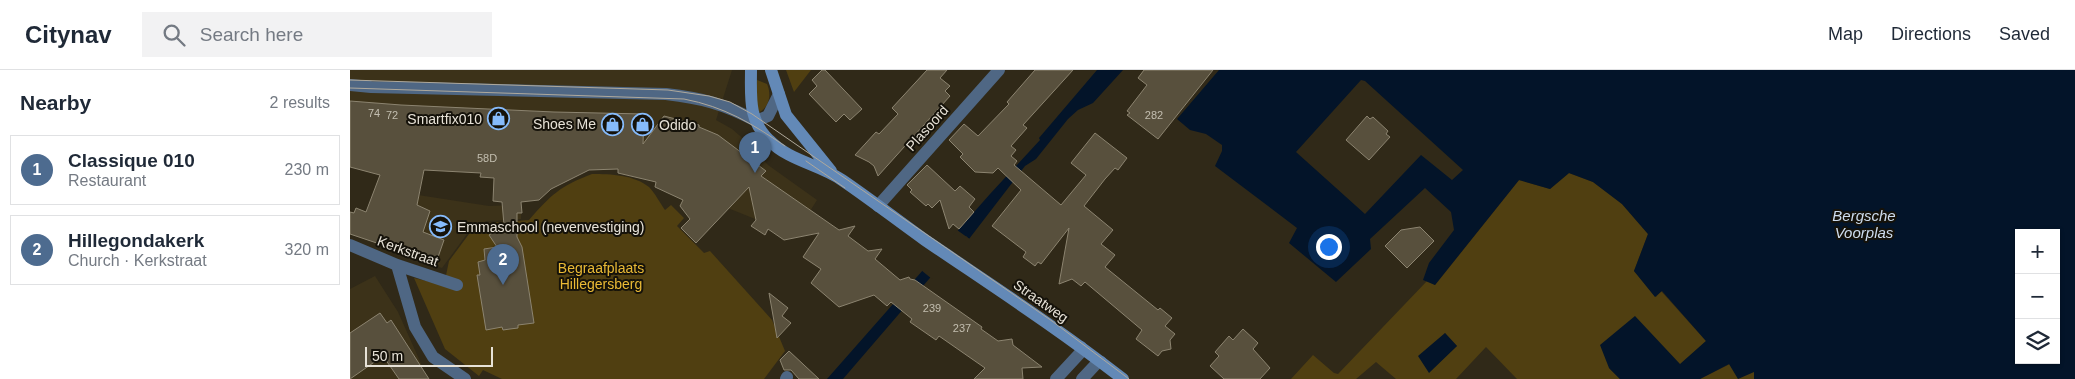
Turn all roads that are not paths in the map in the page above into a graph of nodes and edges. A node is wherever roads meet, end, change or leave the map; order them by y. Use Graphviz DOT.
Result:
graph roads {
  1 [pos="750,70"];
  2 [pos="771,70"];
  3 [pos="999,70"];
  4 [pos="350,84"];
  5 [pos="780,94"];
  6 [pos="756,121"];
  7 [pos="838,178"];
  8 [pos="878,206"];
  9 [pos="350,245"];
  10 [pos="397,265"];
  11 [pos="457,284"];
  12 [pos="1081,347"];
  13 [pos="1101,362"];
  14 [pos="465,379"];
  15 [pos="1056,379"];
  16 [pos="1082,379"];
  17 [pos="1122,379"];
  1 -- 6 [label="street"];
  2 -- 5 [label="street"];
  3 -- 8 [label="street, Plasoord"];
  4 -- 6 [label="street"];
  5 -- 6 [label="street"];
  5 -- 7 [label="street"];
  6 -- 7 [label="street"];
  7 -- 8 [label="street, Straatweg"];
  8 -- 12 [label="street, Straatweg"];
  9 -- 10 [label="street, Kerkstraat"];
  10 -- 11 [label="street, Kerkstraat"];
  10 -- 14 [label="street"];
  12 -- 13 [label="street, Straatweg"];
  12 -- 15 [label="street"];
  13 -- 16 [label="street"];
  13 -- 17 [label="street, Straatweg"];
}
